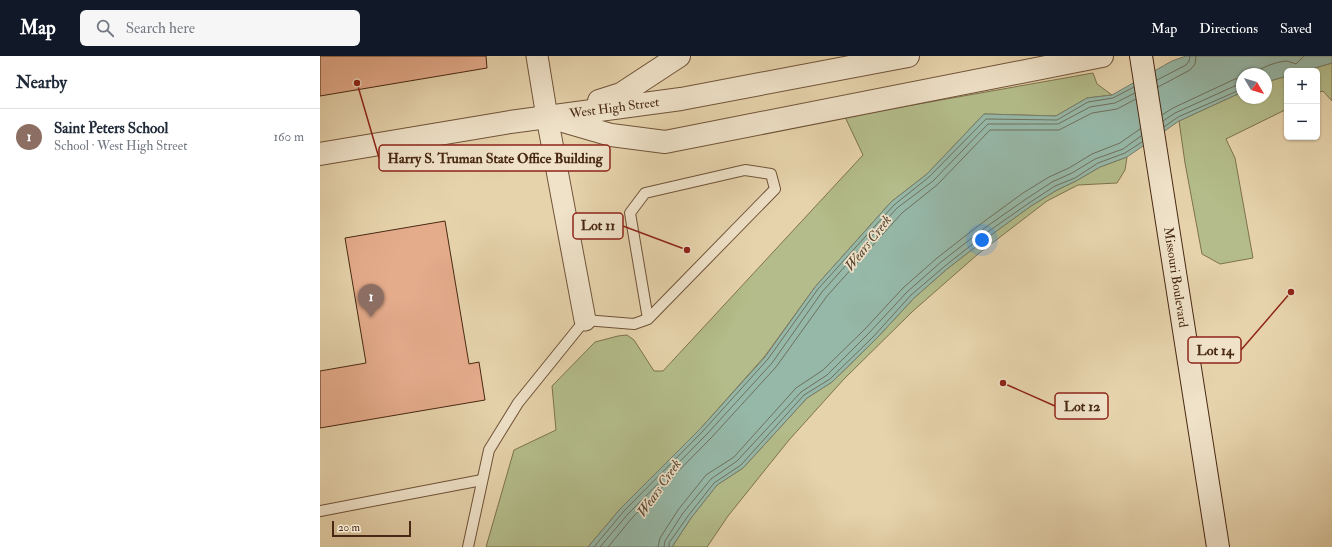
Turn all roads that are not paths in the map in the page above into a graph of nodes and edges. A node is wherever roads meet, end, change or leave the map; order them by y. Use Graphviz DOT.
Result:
graph roads {
  1 [pos="537,56"];
  2 [pos="679,56"];
  3 [pos="908,56"];
  4 [pos="1102,56"];
  5 [pos="1141,56"];
  6 [pos="547,117"];
  7 [pos="320,154"];
  8 [pos="648,319"];
  9 [pos="585,320"];
  10 [pos="482,480"];
  11 [pos="320,511"];
  12 [pos="468,547"];
  13 [pos="1218,547"];
  1 -- 6 [label="street"];
  2 -- 6 [label="street"];
  3 -- 6 [label="street, West High Street"];
  4 -- 6 [label="street"];
  5 -- 13 [label="street, Missouri Boulevard"];
  6 -- 7 [label="street, West High Street"];
  6 -- 9 [label="street"];
  8 -- 8 [label="lane"];
  8 -- 9 [label="lane"];
  9 -- 10 [label="lane"];
  10 -- 11 [label="lane"];
  10 -- 12 [label="lane"];
}
